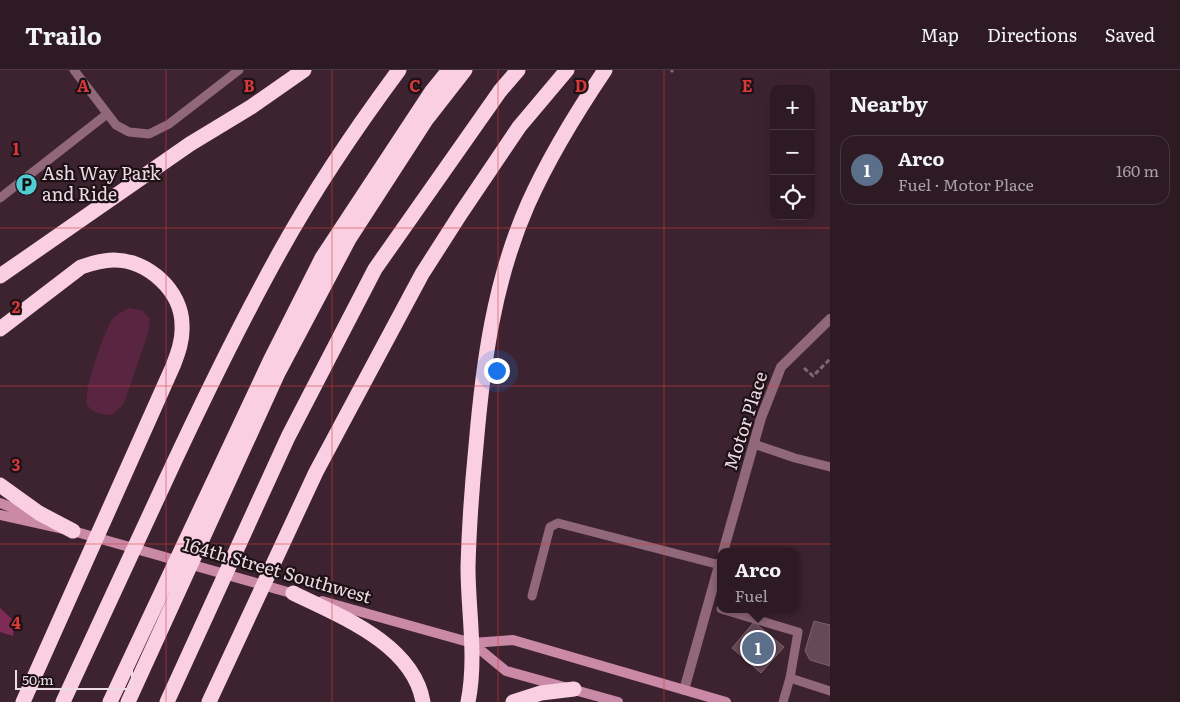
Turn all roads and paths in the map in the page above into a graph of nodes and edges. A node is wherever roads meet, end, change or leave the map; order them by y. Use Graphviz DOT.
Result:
graph roads {
  1 [pos="74,70"];
  2 [pos="239,70"];
  3 [pos="304,70"];
  4 [pos="399,70"];
  5 [pos="449,70"];
  6 [pos="465,70"];
  7 [pos="518,70"];
  8 [pos="567,70"];
  9 [pos="605,70"];
  10 [pos="107,114"];
  11 [pos="0,198"];
  12 [pos="0,276"];
  13 [pos="830,319"];
  14 [pos="0,329"];
  15 [pos="830,359"];
  16 [pos="804,368"];
  17 [pos="754,444"];
  18 [pos="830,467"];
  19 [pos="0,486"];
  20 [pos="0,503"];
  21 [pos="0,515"];
  22 [pos="73,531"];
  23 [pos="724,548"];
  24 [pos="717,562"];
  25 [pos="717,574"];
  26 [pos="294,593"];
  27 [pos="532,596"];
  28 [pos="708,606"];
  29 [pos="717,608"];
  30 [pos="734,613"];
  31 [pos="472,643"];
  32 [pos="790,678"];
  33 [pos="574,689"];
  34 [pos="684,690"];
  35 [pos="830,691"];
  36 [pos="23,702"];
  37 [pos="63,702"];
  38 [pos="110,702"];
  39 [pos="128,702"];
  40 [pos="167,702"];
  41 [pos="209,702"];
  42 [pos="423,702"];
  43 [pos="468,702"];
  44 [pos="513,702"];
  45 [pos="618,702"];
  46 [pos="726,702"];
  47 [pos="783,702"];
  1 -- 10 [label="lane"];
  2 -- 10 [label="lane"];
  3 -- 12 [label="highway"];
  4 -- 37 [label="highway"];
  5 -- 38 [label="highway"];
  6 -- 39 [label="highway"];
  7 -- 40 [label="highway"];
  8 -- 41 [label="highway"];
  9 -- 31 [label="highway"];
  10 -- 11 [label="lane"];
  13 -- 17 [label="street, Motor Place"];
  14 -- 36 [label="highway"];
  15 -- 16 [label="path"];
  17 -- 18 [label="lane"];
  17 -- 23 [label="street, Motor Place"];
  19 -- 22 [label="highway"];
  20 -- 22 [label="main road, 164th Street Southwest"];
  21 -- 22 [label="main road, 164th Street Southwest"];
  22 -- 26 [label="main road, 164th Street Southwest"];
  24 -- 27 [label="lane"];
  25 -- 28 [label="street"];
  26 -- 31 [label="main road, 164th Street Southwest"];
  26 -- 42 [label="highway"];
  28 -- 29 [label="lane"];
  28 -- 34 [label="street"];
  30 -- 32 [label="lane"];
  31 -- 33 [label="main road, 164th Street Southwest"];
  31 -- 34 [label="main road, 164th Street Southwest"];
  31 -- 43 [label="highway"];
  32 -- 35 [label="lane"];
  32 -- 47 [label="lane"];
  33 -- 44 [label="highway"];
  33 -- 45 [label="main road, 164th Street Southwest"];
  34 -- 46 [label="main road, 164th Street Southwest"];
}
